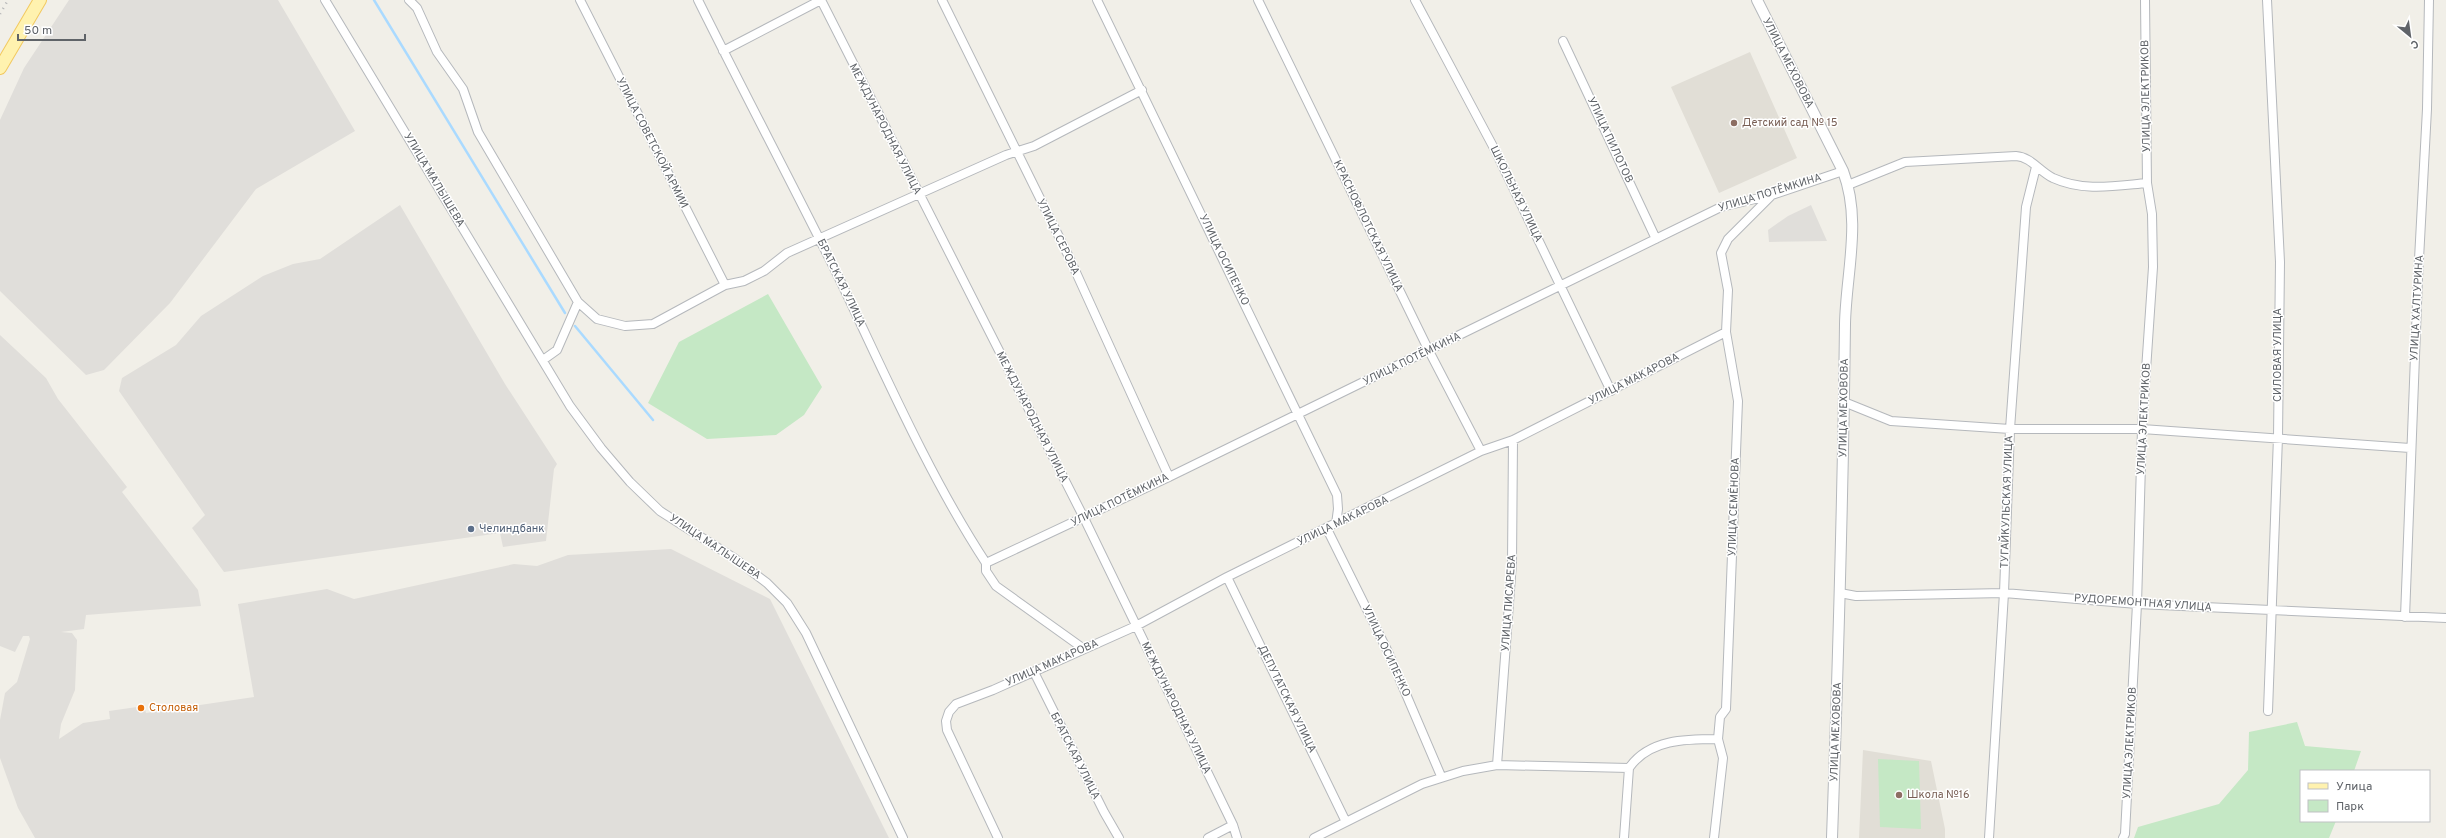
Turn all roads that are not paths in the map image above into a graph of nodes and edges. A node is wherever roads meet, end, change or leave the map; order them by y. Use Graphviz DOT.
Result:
graph roads {
  1 [pos="40,0"];
  2 [pos="325,0"];
  3 [pos="409,0"];
  4 [pos="580,0"];
  5 [pos="698,0"];
  6 [pos="821,0"];
  7 [pos="942,0"];
  8 [pos="1098,0"];
  9 [pos="1258,0"];
  10 [pos="1414,0"];
  11 [pos="1757,0"];
  12 [pos="2145,0"];
  13 [pos="2267,0"];
  14 [pos="2429,0"];
  15 [pos="1563,41"];
  16 [pos="723,51"];
  17 [pos="0,68"];
  18 [pos="1142,90"];
  19 [pos="1017,151"];
  20 [pos="2036,167"];
  21 [pos="1843,172"];
  22 [pos="2147,183"];
  23 [pos="1848,184"];
  24 [pos="1772,195"];
  25 [pos="919,196"];
  26 [pos="819,238"];
  27 [pos="1656,239"];
  28 [pos="725,285"];
  29 [pos="1561,286"];
  30 [pos="578,302"];
  31 [pos="1726,332"];
  32 [pos="1429,351"];
  33 [pos="543,360"];
  34 [pos="1611,391"];
  35 [pos="1844,402"];
  36 [pos="1297,414"];
  37 [pos="2010,429"];
  38 [pos="2142,429"];
  39 [pos="2278,437"];
  40 [pos="1513,440"];
  41 [pos="2410,448"];
  42 [pos="1481,451"];
  43 [pos="1169,477"];
  44 [pos="1084,518"];
  45 [pos="1336,524"];
  46 [pos="1327,529"];
  47 [pos="986,563"];
  48 [pos="1227,577"];
  49 [pos="1840,593"];
  50 [pos="2004,593"];
  51 [pos="2137,604"];
  52 [pos="2272,611"];
  53 [pos="2405,617"];
  54 [pos="2446,618"];
  55 [pos="1136,626"];
  56 [pos="1084,649"];
  57 [pos="1034,672"];
  58 [pos="2268,711"];
  59 [pos="1718,739"];
  60 [pos="1497,765"];
  61 [pos="1629,768"];
  62 [pos="1441,776"];
  63 [pos="1346,822"];
  64 [pos="1233,825"];
  65 [pos="903,838"];
  66 [pos="998,838"];
  67 [pos="1119,838"];
  68 [pos="1208,838"];
  69 [pos="1237,838"];
  70 [pos="1314,838"];
  71 [pos="1624,838"];
  72 [pos="1714,838"];
  73 [pos="1832,838"];
  74 [pos="1989,838"];
  75 [pos="2123,838"];
  1 -- 17 [label="main road"];
  2 -- 33 [label="street, УЛИЦА МАЛЫШЕВА"];
  3 -- 30 [label="street"];
  4 -- 28 [label="street, УЛИЦА СОВЕТСКОЙ АРМИИ"];
  5 -- 16 [label="street, БРАТСКАЯ УЛИЦА"];
  6 -- 16 [label="street"];
  6 -- 25 [label="street, МЕЖДУНАРОДНАЯ УЛИЦА"];
  7 -- 19 [label="street, УЛИЦА СЕРОВА"];
  8 -- 18 [label="street, УЛИЦА ОСИПЕНКО"];
  9 -- 32 [label="street, КРАСНОФЛОТСКАЯ УЛИЦА"];
  10 -- 29 [label="street, ШКОЛЬНАЯ УЛИЦА"];
  11 -- 21 [label="street, УЛИЦА МЕХОВОВА"];
  12 -- 22 [label="street, УЛИЦА ЭЛЕКТРИКОВ"];
  13 -- 39 [label="street, СИЛОВАЯ УЛИЦА"];
  14 -- 41 [label="street, УЛИЦА ХАЛТУРИНА"];
  15 -- 27 [label="street, УЛИЦА ПИЛОТОВ"];
  16 -- 26 [label="street, БРАТСКАЯ УЛИЦА"];
  18 -- 19 [label="street"];
  18 -- 36 [label="street, УЛИЦА ОСИПЕНКО"];
  19 -- 25 [label="street"];
  19 -- 43 [label="street, УЛИЦА СЕРОВА"];
  20 -- 22 [label="street"];
  20 -- 23 [label="street"];
  20 -- 37 [label="street, ТУГАЙКУЛЬСКАЯ УЛИЦА"];
  21 -- 23 [label="street, УЛИЦА МЕХОВОВА"];
  21 -- 24 [label="street, УЛИЦА ПОТЁМКИНА"];
  22 -- 38 [label="street, УЛИЦА ЭЛЕКТРИКОВ"];
  23 -- 35 [label="street, УЛИЦА МЕХОВОВА"];
  24 -- 27 [label="street, УЛИЦА ПОТЁМКИНА"];
  24 -- 31 [label="street, УЛИЦА СЕМЁНОВА"];
  25 -- 26 [label="street"];
  25 -- 44 [label="street, МЕЖДУНАРОДНАЯ УЛИЦА"];
  26 -- 28 [label="street"];
  26 -- 47 [label="street, БРАТСКАЯ УЛИЦА"];
  27 -- 29 [label="street, УЛИЦА ПОТЁМКИНА"];
  28 -- 30 [label="street"];
  29 -- 32 [label="street, УЛИЦА ПОТЁМКИНА"];
  29 -- 34 [label="street, ШКОЛЬНАЯ УЛИЦА"];
  30 -- 33 [label="street"];
  31 -- 34 [label="street, УЛИЦА МАКАРОВА"];
  31 -- 59 [label="street, УЛИЦА СЕМЁНОВА"];
  32 -- 36 [label="street, УЛИЦА ПОТЁМКИНА"];
  32 -- 42 [label="street, КРАСНОФЛОТСКАЯ УЛИЦА"];
  33 -- 65 [label="street, УЛИЦА МАЛЫШЕВА"];
  34 -- 40 [label="street, УЛИЦА МАКАРОВА"];
  35 -- 37 [label="street"];
  35 -- 49 [label="street, УЛИЦА МЕХОВОВА"];
  36 -- 43 [label="street, УЛИЦА ПОТЁМКИНА"];
  36 -- 45 [label="street, УЛИЦА ОСИПЕНКО"];
  37 -- 38 [label="street"];
  37 -- 50 [label="street, ТУГАЙКУЛЬСКАЯ УЛИЦА"];
  38 -- 39 [label="street"];
  38 -- 51 [label="street, УЛИЦА ЭЛЕКТРИКОВ"];
  39 -- 41 [label="street"];
  39 -- 52 [label="street, СИЛОВАЯ УЛИЦА"];
  40 -- 42 [label="street, УЛИЦА МАКАРОВА"];
  40 -- 60 [label="street, УЛИЦА ПИСАРЕВА"];
  41 -- 53 [label="street, УЛИЦА ХАЛТУРИНА"];
  42 -- 45 [label="street, УЛИЦА МАКАРОВА"];
  43 -- 44 [label="street, УЛИЦА ПОТЁМКИНА"];
  44 -- 47 [label="street, УЛИЦА ПОТЁМКИНА"];
  44 -- 55 [label="street, МЕЖДУНАРОДНАЯ УЛИЦА"];
  45 -- 46 [label="street, УЛИЦА МАКАРОВА"];
  46 -- 48 [label="street, УЛИЦА МАКАРОВА"];
  46 -- 62 [label="street, УЛИЦА ОСИПЕНКО"];
  47 -- 56 [label="street, БРАТСКАЯ УЛИЦА"];
  48 -- 55 [label="street, УЛИЦА МАКАРОВА"];
  48 -- 63 [label="street, ДЕПУТАТСКАЯ УЛИЦА"];
  49 -- 50 [label="street, РУДОРЕМОНТНАЯ УЛИЦА"];
  49 -- 73 [label="street, УЛИЦА МЕХОВОВА"];
  50 -- 51 [label="street, РУДОРЕМОНТНАЯ УЛИЦА"];
  50 -- 74 [label="street, ТУГАЙКУЛЬСКАЯ УЛИЦА"];
  51 -- 52 [label="street, РУДОРЕМОНТНАЯ УЛИЦА"];
  51 -- 75 [label="street, УЛИЦА ЭЛЕКТРИКОВ"];
  52 -- 53 [label="street, РУДОРЕМОНТНАЯ УЛИЦА"];
  52 -- 58 [label="street, СИЛОВАЯ УЛИЦА"];
  53 -- 54 [label="street, РУДОРЕМОНТНАЯ УЛИЦА"];
  55 -- 56 [label="street, УЛИЦА МАКАРОВА"];
  55 -- 64 [label="street, МЕЖДУНАРОДНАЯ УЛИЦА"];
  56 -- 57 [label="street, УЛИЦА МАКАРОВА"];
  57 -- 66 [label="street, УЛИЦА МАКАРОВА"];
  57 -- 67 [label="street, БРАТСКАЯ УЛИЦА"];
  59 -- 61 [label="street"];
  59 -- 72 [label="street, УЛИЦА СЕМЁНОВА"];
  60 -- 61 [label="street"];
  60 -- 62 [label="street"];
  61 -- 71 [label="street"];
  62 -- 63 [label="street"];
  63 -- 70 [label="street"];
  64 -- 68 [label="street"];
  64 -- 69 [label="street, МЕЖДУНАРОДНАЯ УЛИЦА"];
}
